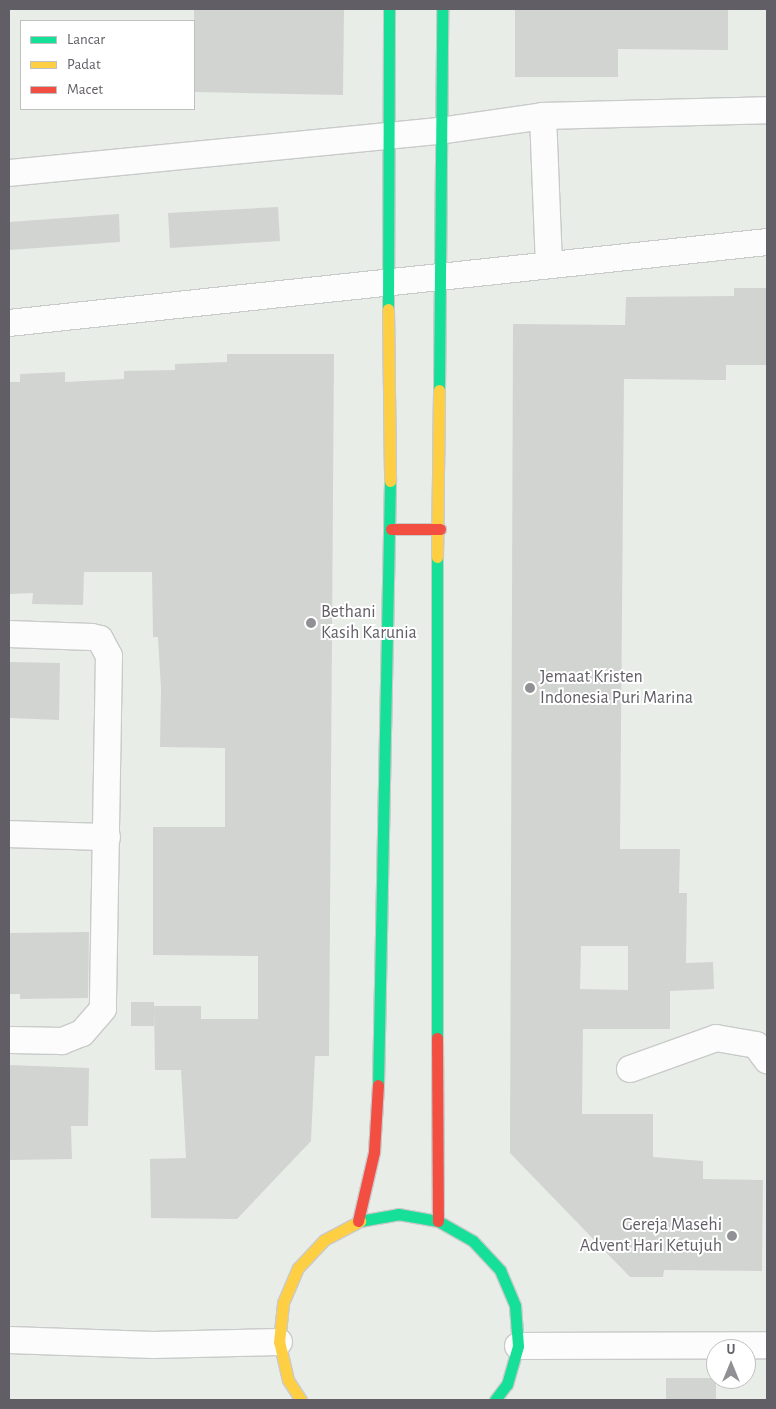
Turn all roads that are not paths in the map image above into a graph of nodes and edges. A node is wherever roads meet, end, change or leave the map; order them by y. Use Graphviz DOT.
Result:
graph roads {
  1 [pos="388,9"];
  2 [pos="442,9"];
  3 [pos="767,110"];
  4 [pos="542,116"];
  5 [pos="439,131"];
  6 [pos="386,136"];
  7 [pos="9,173"];
  8 [pos="767,242"];
  9 [pos="549,264"];
  10 [pos="440,277"];
  11 [pos="389,282"];
  12 [pos="9,323"];
  13 [pos="392,529"];
  14 [pos="440,529"];
  15 [pos="9,634"];
  16 [pos="9,834"];
  17 [pos="107,837"];
  18 [pos="9,1040"];
  19 [pos="767,1060"];
  20 [pos="630,1069"];
  21 [pos="358,1221"];
  22 [pos="438,1221"];
  23 [pos="9,1340"];
  24 [pos="279,1342"];
  25 [pos="767,1345"];
  26 [pos="518,1346"];
  27 [pos="301,1400"];
  28 [pos="495,1400"];
  1 -- 6 [label="street"];
  2 -- 5 [label="street"];
  3 -- 4 [label="street"];
  4 -- 5 [label="street"];
  4 -- 9 [label="street"];
  5 -- 6 [label="street"];
  5 -- 10 [label="street"];
  6 -- 7 [label="street"];
  6 -- 11 [label="street"];
  8 -- 9 [label="street"];
  9 -- 10 [label="street"];
  10 -- 11 [label="street"];
  10 -- 14 [label="street"];
  11 -- 12 [label="street"];
  11 -- 13 [label="street"];
  13 -- 14 [label="street"];
  13 -- 21 [label="street"];
  14 -- 22 [label="street"];
  15 -- 17 [label="street"];
  16 -- 17 [label="street"];
  17 -- 18 [label="street"];
  19 -- 20 [label="street"];
  21 -- 22 [label="street"];
  21 -- 24 [label="street"];
  22 -- 26 [label="street"];
  23 -- 24 [label="street"];
  24 -- 27 [label="street"];
  25 -- 26 [label="street"];
  26 -- 28 [label="street"];
}
